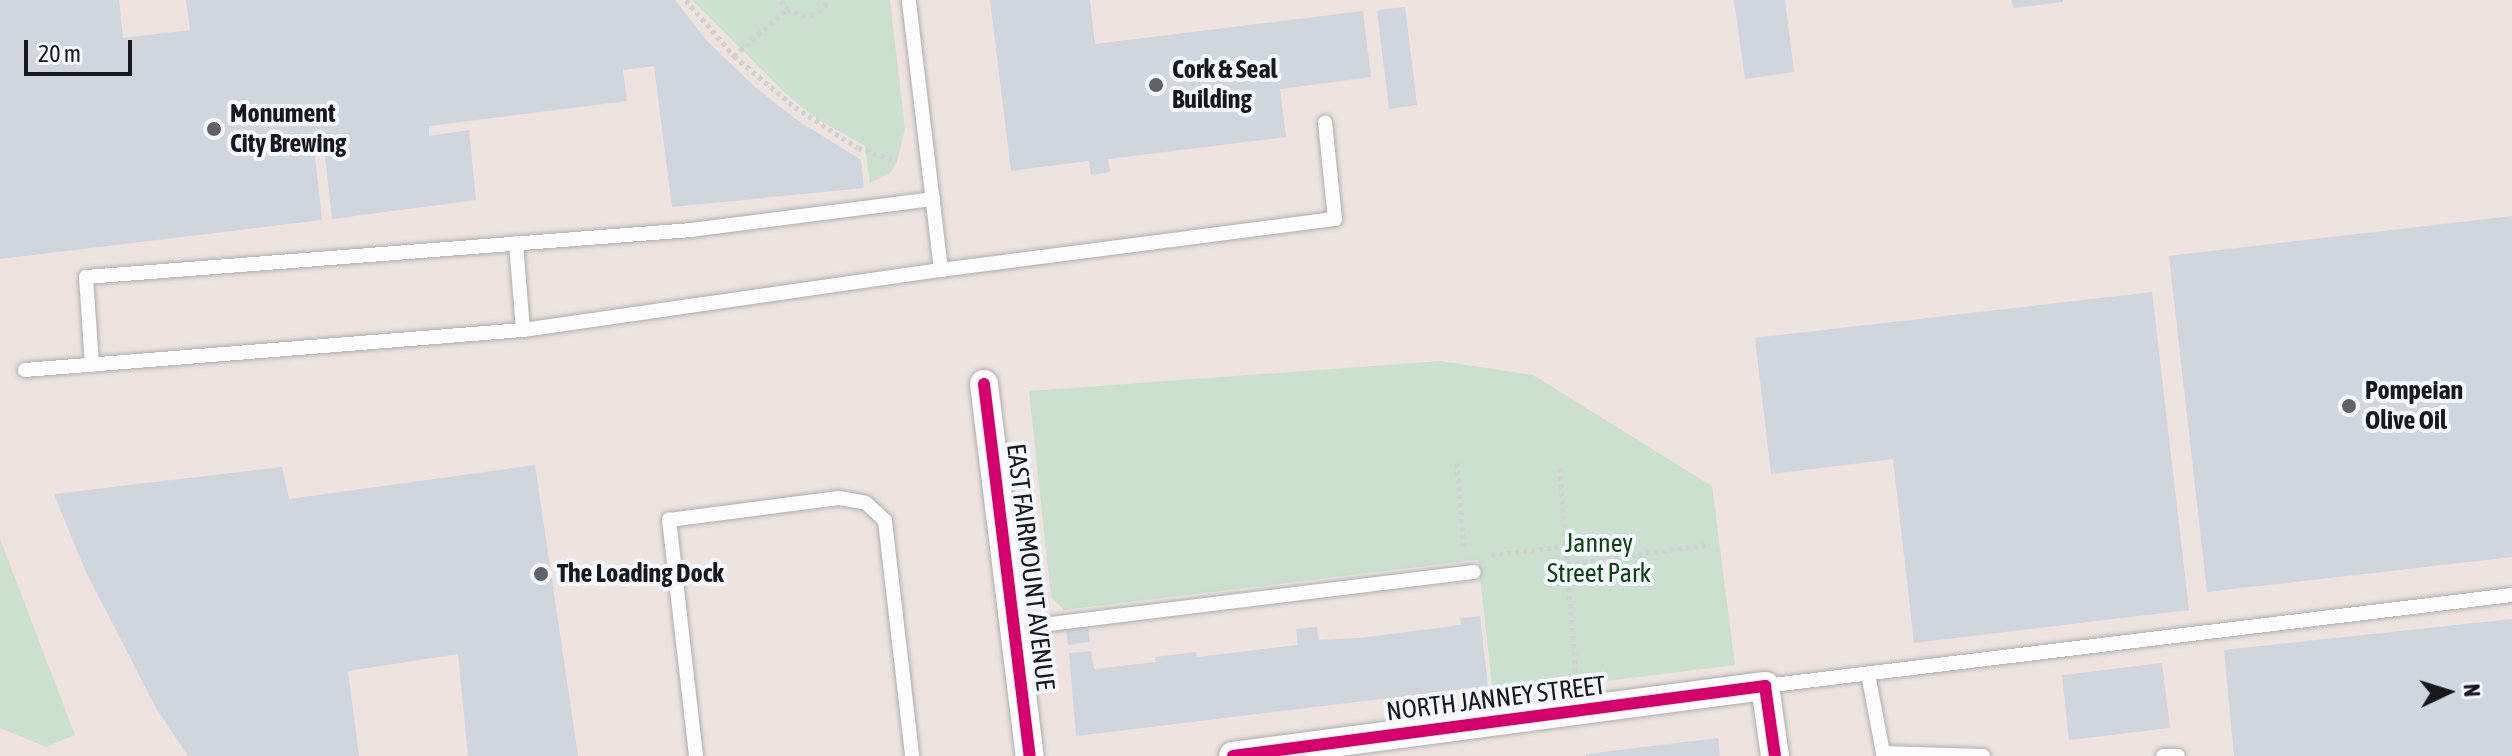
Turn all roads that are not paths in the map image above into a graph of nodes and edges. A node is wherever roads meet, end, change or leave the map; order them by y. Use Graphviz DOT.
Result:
graph roads {
  1 [pos="909,0"];
  2 [pos="1325,123"];
  3 [pos="933,199"];
  4 [pos="516,243"];
  5 [pos="941,270"];
  6 [pos="523,330"];
  7 [pos="92,365"];
  8 [pos="25,370"];
  9 [pos="984,384"];
  10 [pos="1474,572"];
  11 [pos="2512,595"];
  12 [pos="1017,628"];
  13 [pos="1868,674"];
  14 [pos="1765,686"];
  15 [pos="1883,755"];
  16 [pos="696,756"];
  17 [pos="912,756"];
  18 [pos="1030,756"];
  19 [pos="1233,756"];
  20 [pos="1775,756"];
  21 [pos="1983,756"];
  22 [pos="2163,756"];
  23 [pos="2178,756"];
  1 -- 3 [label="lane"];
  2 -- 5 [label="lane"];
  3 -- 4 [label="lane"];
  3 -- 5 [label="lane"];
  4 -- 6 [label="lane"];
  4 -- 7 [label="lane"];
  5 -- 6 [label="lane"];
  6 -- 7 [label="lane"];
  7 -- 8 [label="lane"];
  9 -- 12 [label="street, EAST FAIRMOUNT AVENUE"];
  10 -- 12 [label="lane"];
  11 -- 13 [label="lane"];
  12 -- 18 [label="street, EAST FAIRMOUNT AVENUE"];
  13 -- 14 [label="lane"];
  13 -- 15 [label="lane"];
  14 -- 19 [label="street, NORTH JANNEY STREET"];
  14 -- 20 [label="street"];
  15 -- 21 [label="lane"];
  16 -- 17 [label="lane"];
  22 -- 23 [label="lane"];
}
